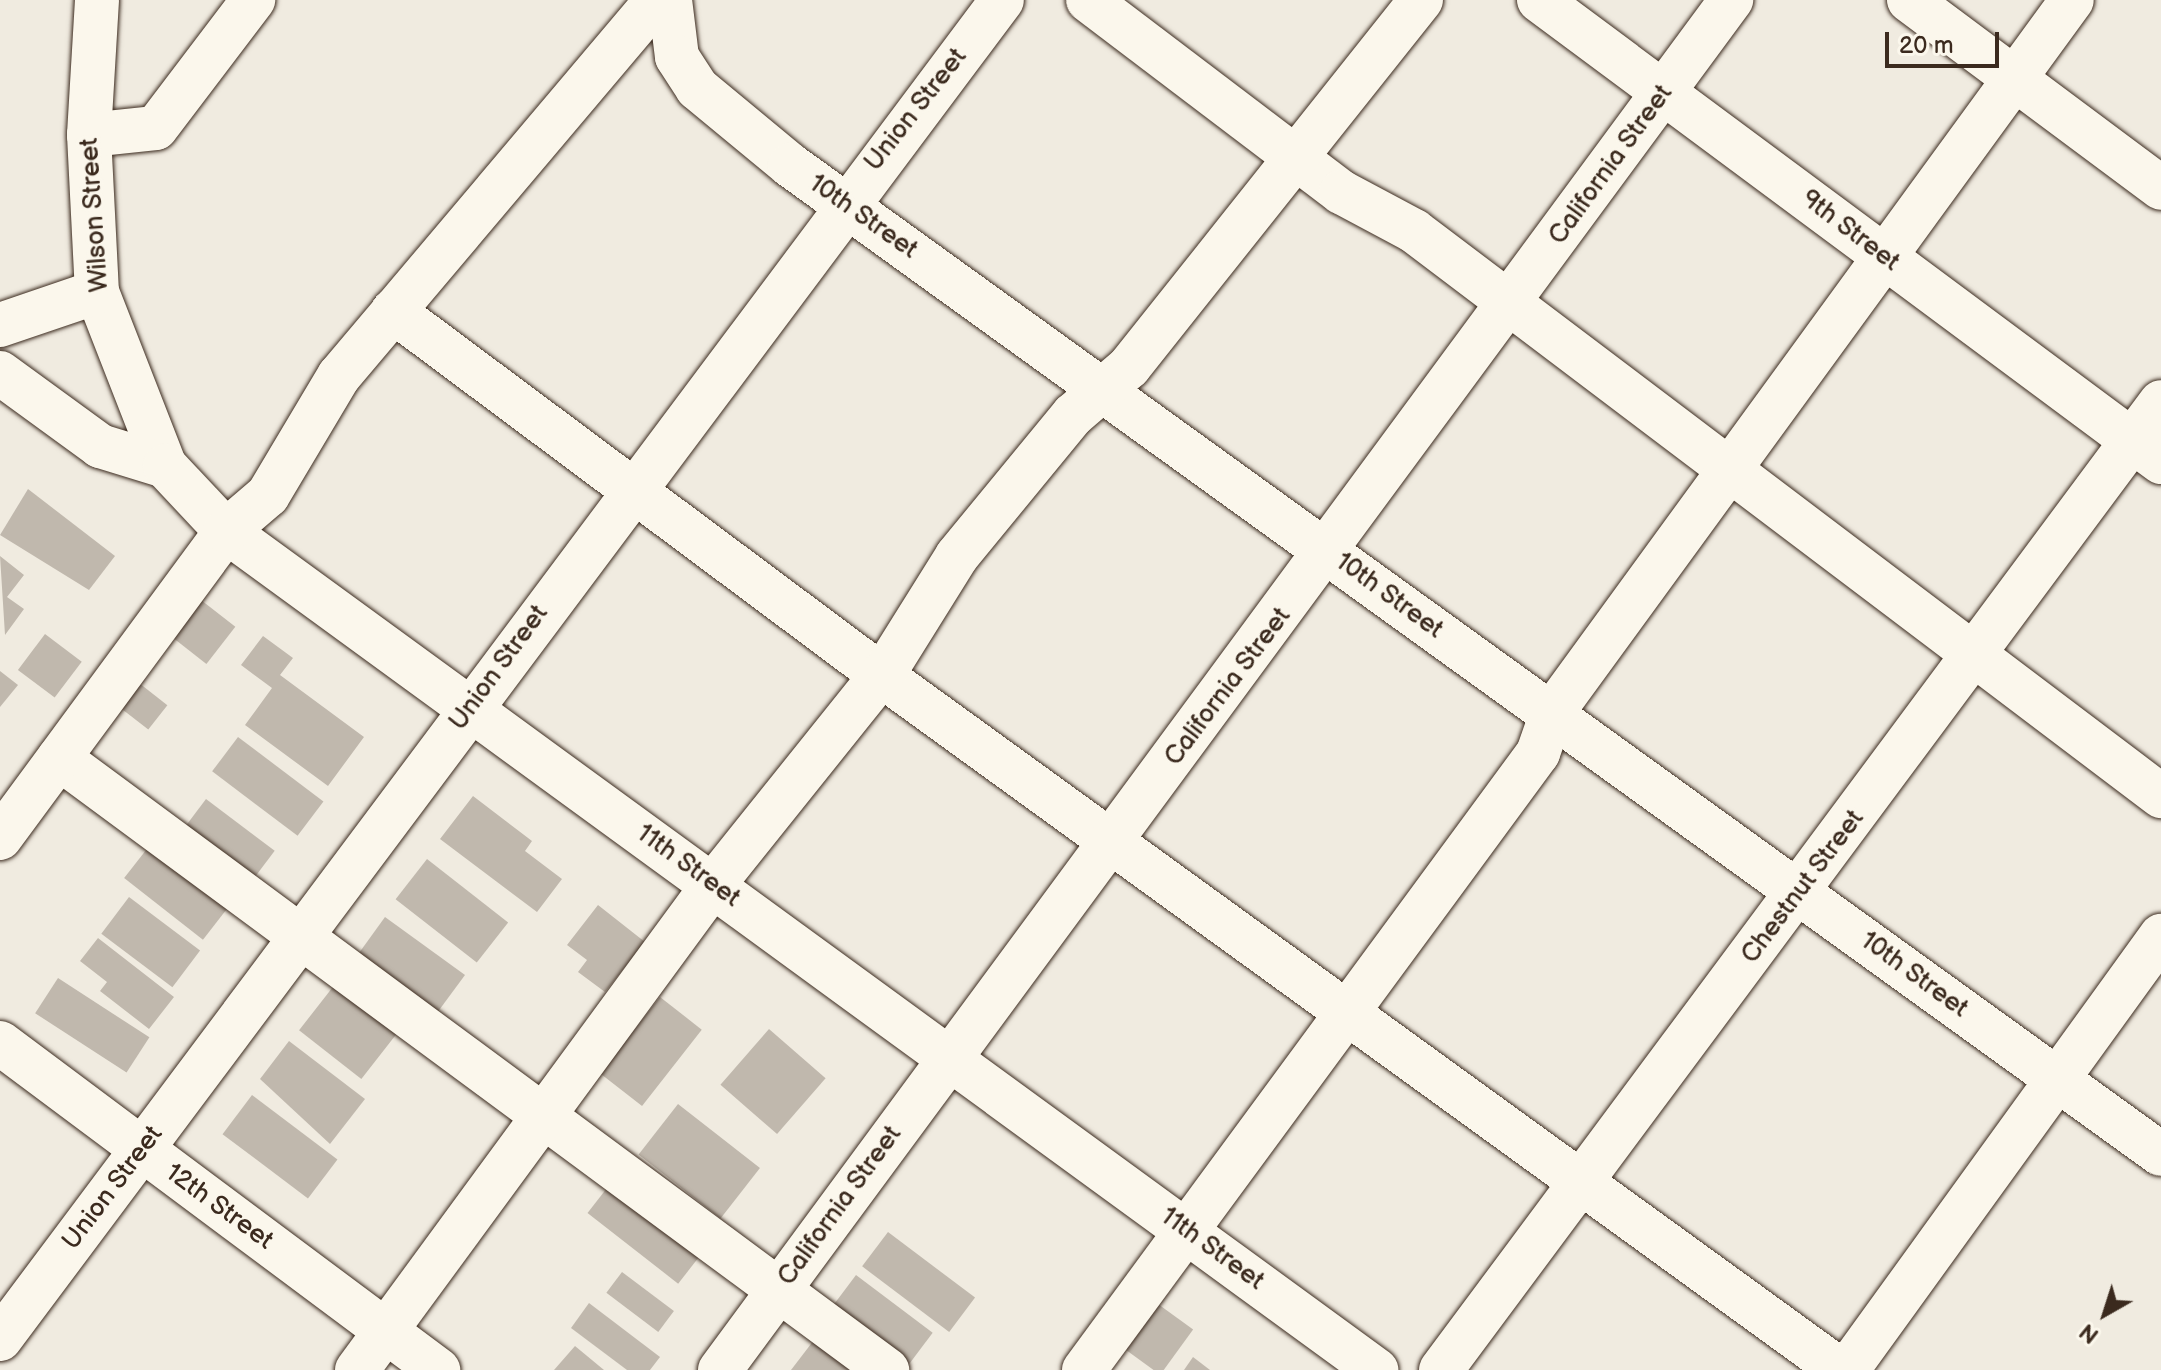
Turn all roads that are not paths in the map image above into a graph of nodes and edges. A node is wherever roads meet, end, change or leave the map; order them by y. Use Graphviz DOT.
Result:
graph roads {
  1 [pos="97,0"];
  2 [pos="253,0"];
  3 [pos="657,0"];
  4 [pos="670,0"];
  5 [pos="1002,0"];
  6 [pos="1088,0"];
  7 [pos="1421,0"];
  8 [pos="1539,0"];
  9 [pos="1731,0"];
  10 [pos="1909,0"];
  11 [pos="2072,0"];
  12 [pos="2016,79"];
  13 [pos="1664,92"];
  14 [pos="89,135"];
  15 [pos="1300,156"];
  16 [pos="2161,188"];
  17 [pos="844,202"];
  18 [pos="1887,258"];
  19 [pos="97,292"];
  20 [pos="1508,307"];
  21 [pos="393,311"];
  22 [pos="0,325"];
  23 [pos="0,373"];
  24 [pos="1101,388"];
  25 [pos="2161,402"];
  26 [pos="2146,452"];
  27 [pos="165,466"];
  28 [pos="1729,473"];
  29 [pos="634,487"];
  30 [pos="226,531"];
  31 [pos="1328,552"];
  32 [pos="1974,656"];
  33 [pos="881,675"];
  34 [pos="471,707"];
  35 [pos="1552,713"];
  36 [pos="59,758"];
  37 [pos="2161,796"];
  38 [pos="0,838"];
  39 [pos="1113,840"];
  40 [pos="713,885"];
  41 [pos="1800,892"];
  42 [pos="2161,936"];
  43 [pos="298,940"];
  44 [pos="1349,1013"];
  45 [pos="0,1043"];
  46 [pos="949,1057"];
  47 [pos="2059,1080"];
  48 [pos="544,1116"];
  49 [pos="141,1150"];
  50 [pos="2161,1154"];
  51 [pos="1580,1185"];
  52 [pos="1189,1233"];
  53 [pos="778,1291"];
  54 [pos="386,1331"];
  55 [pos="0,1339"];
  56 [pos="357,1370"];
  57 [pos="438,1370"];
  58 [pos="720,1370"];
  59 [pos="887,1370"];
  60 [pos="1084,1370"];
  61 [pos="1376,1370"];
  62 [pos="1441,1370"];
  63 [pos="1840,1370"];
  64 [pos="1847,1370"];
  1 -- 14 [label="street, Wilson Street"];
  2 -- 14 [label="street"];
  3 -- 21 [label="street"];
  4 -- 17 [label="street, 10th Street"];
  5 -- 17 [label="street, Union Street"];
  6 -- 15 [label="street"];
  7 -- 15 [label="street"];
  8 -- 13 [label="street, 9th Street"];
  9 -- 13 [label="street, California Street"];
  10 -- 12 [label="street"];
  11 -- 12 [label="street"];
  12 -- 16 [label="street"];
  12 -- 18 [label="street"];
  13 -- 18 [label="street, 9th Street"];
  13 -- 20 [label="street, California Street"];
  14 -- 19 [label="street, Wilson Street"];
  15 -- 20 [label="street"];
  15 -- 24 [label="street"];
  17 -- 24 [label="street, 10th Street"];
  17 -- 29 [label="street, Union Street"];
  18 -- 26 [label="street, 9th Street"];
  18 -- 28 [label="street"];
  19 -- 22 [label="street"];
  19 -- 27 [label="street, Wilson Street"];
  20 -- 28 [label="street"];
  20 -- 31 [label="street, California Street"];
  21 -- 29 [label="street"];
  21 -- 30 [label="street"];
  23 -- 27 [label="street, 11th Street"];
  24 -- 31 [label="street, 10th Street"];
  24 -- 33 [label="street"];
  25 -- 26 [label="street, Chestnut Street"];
  26 -- 32 [label="street, Chestnut Street"];
  27 -- 30 [label="street, 11th Street"];
  28 -- 32 [label="street"];
  28 -- 35 [label="street"];
  29 -- 33 [label="street"];
  29 -- 34 [label="street, Union Street"];
  30 -- 34 [label="street, 11th Street"];
  30 -- 36 [label="street"];
  31 -- 35 [label="street, 10th Street"];
  31 -- 39 [label="street, California Street"];
  32 -- 37 [label="street"];
  32 -- 41 [label="street, Chestnut Street"];
  33 -- 39 [label="street"];
  33 -- 40 [label="street"];
  34 -- 40 [label="street, 11th Street"];
  34 -- 43 [label="street, Union Street"];
  35 -- 41 [label="street, 10th Street"];
  35 -- 44 [label="street"];
  36 -- 38 [label="street"];
  36 -- 43 [label="street"];
  39 -- 44 [label="street"];
  39 -- 46 [label="street, California Street"];
  40 -- 46 [label="street, 11th Street"];
  40 -- 48 [label="street"];
  41 -- 47 [label="street, 10th Street"];
  41 -- 51 [label="street, Chestnut Street"];
  42 -- 47 [label="street"];
  43 -- 48 [label="street"];
  43 -- 49 [label="street, Union Street"];
  44 -- 51 [label="street"];
  44 -- 52 [label="street"];
  45 -- 49 [label="street, 12th Street"];
  46 -- 52 [label="street, 11th Street"];
  46 -- 53 [label="street, California Street"];
  47 -- 50 [label="street, 10th Street"];
  47 -- 64 [label="street"];
  48 -- 53 [label="street"];
  48 -- 54 [label="street"];
  49 -- 54 [label="street, 12th Street"];
  49 -- 55 [label="street, Union Street"];
  51 -- 62 [label="street, Chestnut Street"];
  51 -- 63 [label="street"];
  52 -- 60 [label="street"];
  52 -- 61 [label="street, 11th Street"];
  53 -- 58 [label="street, California Street"];
  53 -- 59 [label="street"];
  54 -- 56 [label="street"];
  54 -- 57 [label="street, 12th Street"];
}
